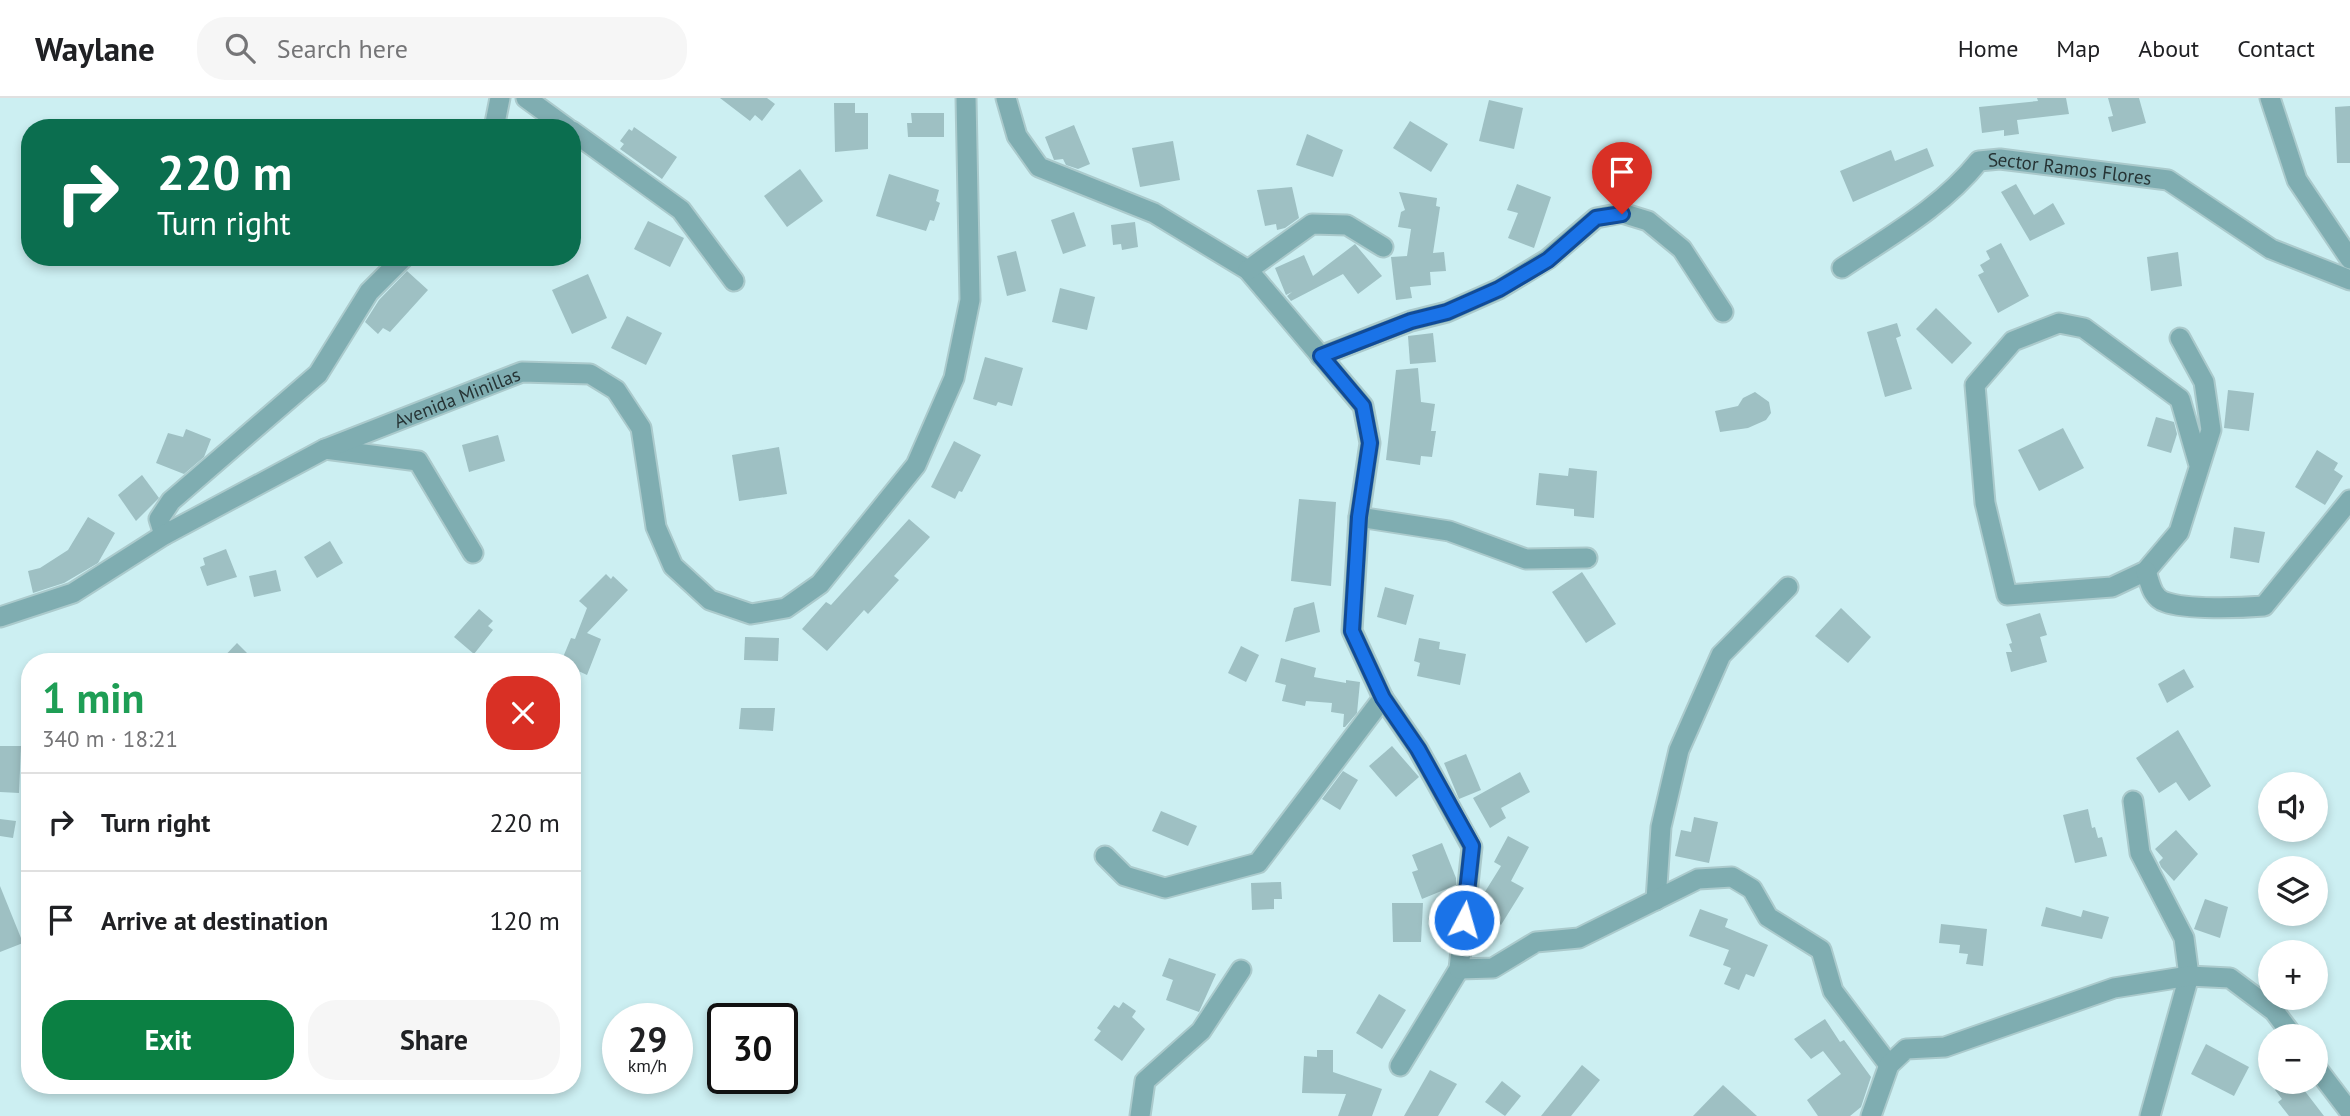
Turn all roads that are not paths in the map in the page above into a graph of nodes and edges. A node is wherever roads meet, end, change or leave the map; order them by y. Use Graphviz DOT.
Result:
graph roads {
  1 [pos="500,98"];
  2 [pos="526,98"];
  3 [pos="966,98"];
  4 [pos="1006,98"];
  5 [pos="2271,100"];
  6 [pos="496,119"];
  7 [pos="555,119"];
  8 [pos="581,138"];
  9 [pos="1383,247"];
  10 [pos="2350,259"];
  11 [pos="395,266"];
  12 [pos="1842,268"];
  13 [pos="1248,270"];
  14 [pos="2350,280"];
  15 [pos="734,281"];
  16 [pos="1723,313"];
  17 [pos="2180,338"];
  18 [pos="1321,356"];
  19 [pos="325,449"];
  20 [pos="2199,465"];
  21 [pos="2350,499"];
  22 [pos="1359,517"];
  23 [pos="164,535"];
  24 [pos="473,553"];
  25 [pos="1587,558"];
  26 [pos="2146,571"];
  27 [pos="1788,587"];
  28 [pos="0,617"];
  29 [pos="1383,698"];
  30 [pos="2133,802"];
  31 [pos="1105,856"];
  32 [pos="1656,900"];
  33 [pos="1459,969"];
  34 [pos="1241,971"];
  35 [pos="2189,976"];
  36 [pos="2284,1024"];
  37 [pos="1889,1065"];
  38 [pos="1400,1066"];
  39 [pos="2328,1083"];
  40 [pos="2350,1112"];
  41 [pos="1140,1116"];
  42 [pos="1871,1116"];
  43 [pos="2150,1116"];
  1 -- 6 [label="street"];
  2 -- 7 [label="street"];
  3 -- 19 [label="street, Avenida Minillas"];
  4 -- 13 [label="street"];
  5 -- 10 [label="street"];
  8 -- 15 [label="street"];
  9 -- 13 [label="street"];
  11 -- 23 [label="street"];
  12 -- 14 [label="street, Sector Ramos Flores"];
  13 -- 18 [label="street"];
  16 -- 18 [label="street"];
  17 -- 20 [label="street"];
  18 -- 22 [label="street"];
  19 -- 23 [label="street, Avenida Minillas"];
  19 -- 24 [label="street"];
  20 -- 26 [label="street"];
  20 -- 26 [label="street"];
  21 -- 26 [label="street"];
  22 -- 25 [label="street"];
  22 -- 29 [label="street"];
  23 -- 28 [label="street, Avenida Minillas"];
  27 -- 32 [label="street"];
  29 -- 31 [label="street"];
  29 -- 33 [label="street"];
  30 -- 35 [label="street"];
  32 -- 33 [label="street"];
  32 -- 37 [label="street"];
  33 -- 38 [label="street"];
  34 -- 41 [label="street"];
  35 -- 36 [label="street"];
  35 -- 37 [label="street"];
  35 -- 43 [label="street"];
  37 -- 42 [label="street"];
  39 -- 40 [label="street"];
}
